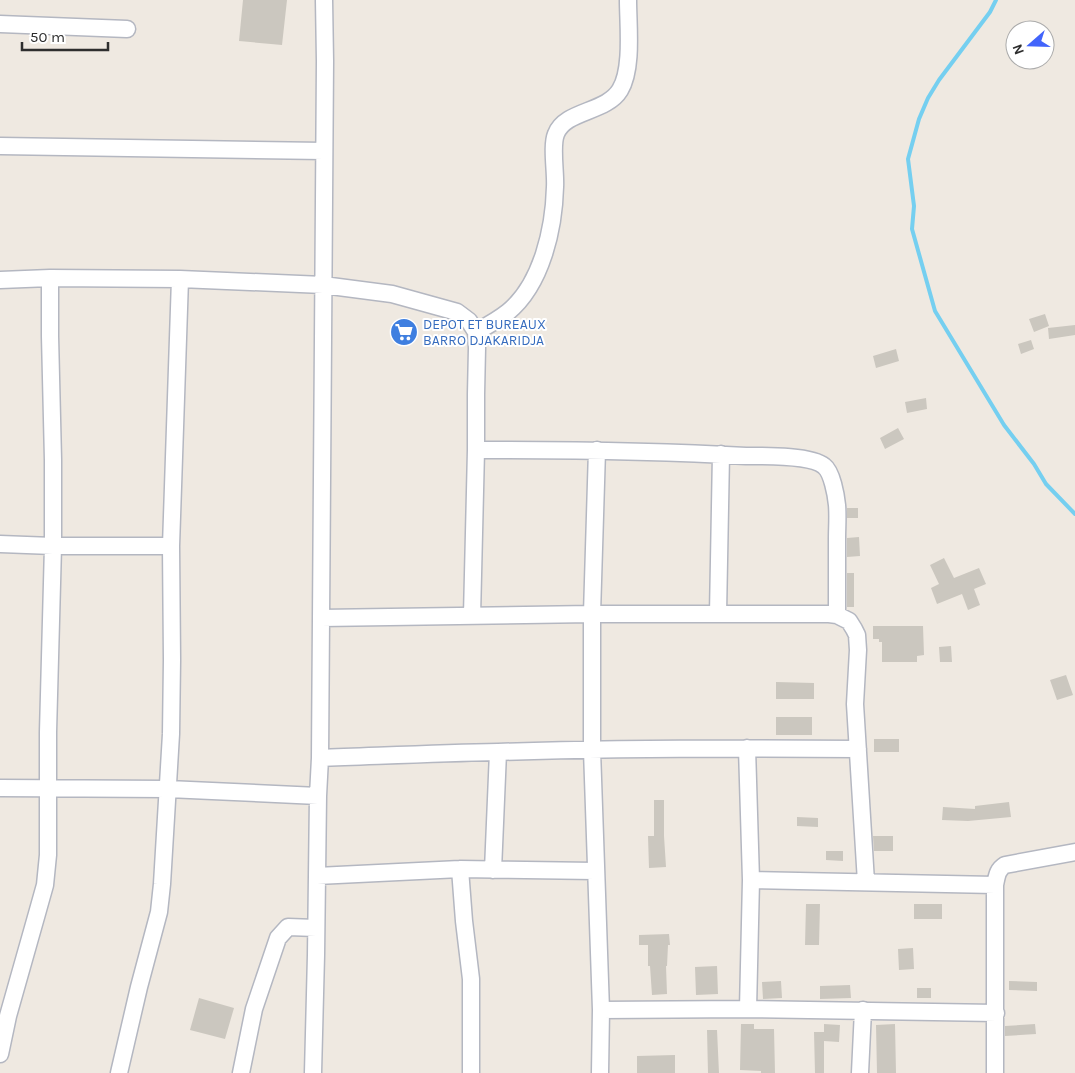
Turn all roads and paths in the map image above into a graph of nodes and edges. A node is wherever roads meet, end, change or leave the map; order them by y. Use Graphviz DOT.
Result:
graph roads {
  1 [pos="324,0"];
  2 [pos="628,0"];
  3 [pos="0,24"];
  4 [pos="127,29"];
  5 [pos="0,146"];
  6 [pos="324,151"];
  7 [pos="50,278"];
  8 [pos="180,279"];
  9 [pos="0,280"];
  10 [pos="323,285"];
  11 [pos="476,332"];
  12 [pos="476,450"];
  13 [pos="598,450"];
  14 [pos="721,454"];
  15 [pos="0,544"];
  16 [pos="53,546"];
  17 [pos="171,546"];
  18 [pos="592,614"];
  19 [pos="718,614"];
  20 [pos="837,615"];
  21 [pos="472,616"];
  22 [pos="320,618"];
  23 [pos="747,748"];
  24 [pos="858,749"];
  25 [pos="592,750"];
  26 [pos="498,752"];
  27 [pos="320,758"];
  28 [pos="0,788"];
  29 [pos="48,788"];
  30 [pos="168,789"];
  31 [pos="318,796"];
  32 [pos="1075,852"];
  33 [pos="460,869"];
  34 [pos="493,870"];
  35 [pos="595,871"];
  36 [pos="317,876"];
  37 [pos="751,880"];
  38 [pos="866,882"];
  39 [pos="995,885"];
  40 [pos="316,928"];
  41 [pos="748,1009"];
  42 [pos="601,1010"];
  43 [pos="863,1010"];
  44 [pos="996,1013"];
  45 [pos="0,1054"];
  46 [pos="119,1073"];
  47 [pos="241,1073"];
  48 [pos="313,1073"];
  49 [pos="471,1073"];
  50 [pos="600,1073"];
  51 [pos="860,1073"];
  52 [pos="995,1073"];
  1 -- 6 [label="street"];
  2 -- 11 [label="street"];
  3 -- 4 [label="street"];
  5 -- 6 [label="street"];
  6 -- 10 [label="street"];
  7 -- 8 [label="street"];
  7 -- 9 [label="street"];
  7 -- 16 [label="street"];
  8 -- 10 [label="street"];
  8 -- 17 [label="street"];
  10 -- 11 [label="street"];
  10 -- 22 [label="street"];
  11 -- 12 [label="street"];
  12 -- 13 [label="street"];
  12 -- 21 [label="street"];
  13 -- 14 [label="street"];
  13 -- 18 [label="street"];
  14 -- 19 [label="street"];
  14 -- 20 [label="street"];
  15 -- 16 [label="street"];
  16 -- 17 [label="street"];
  16 -- 29 [label="street"];
  17 -- 30 [label="street"];
  18 -- 19 [label="street"];
  18 -- 21 [label="street"];
  18 -- 25 [label="street"];
  19 -- 20 [label="street"];
  20 -- 24 [label="street"];
  21 -- 22 [label="street"];
  22 -- 27 [label="street"];
  23 -- 24 [label="street"];
  23 -- 25 [label="street"];
  23 -- 37 [label="street"];
  24 -- 38 [label="street"];
  25 -- 26 [label="street"];
  25 -- 35 [label="street"];
  26 -- 27 [label="street"];
  26 -- 34 [label="street"];
  27 -- 31 [label="street"];
  28 -- 29 [label="street"];
  29 -- 30 [label="street"];
  29 -- 45 [label="street"];
  30 -- 31 [label="street"];
  30 -- 46 [label="street"];
  31 -- 36 [label="street"];
  32 -- 39 [label="street"];
  33 -- 34 [label="street"];
  33 -- 36 [label="street"];
  33 -- 49 [label="street"];
  34 -- 35 [label="street"];
  35 -- 42 [label="street"];
  36 -- 40 [label="street"];
  37 -- 38 [label="street"];
  37 -- 41 [label="street"];
  38 -- 39 [label="street"];
  39 -- 44 [label="street"];
  40 -- 47 [label="street"];
  40 -- 48 [label="street"];
  41 -- 42 [label="street"];
  41 -- 43 [label="street"];
  42 -- 50 [label="street"];
  43 -- 44 [label="street"];
  43 -- 51 [label="street"];
  44 -- 52 [label="street"];
}
